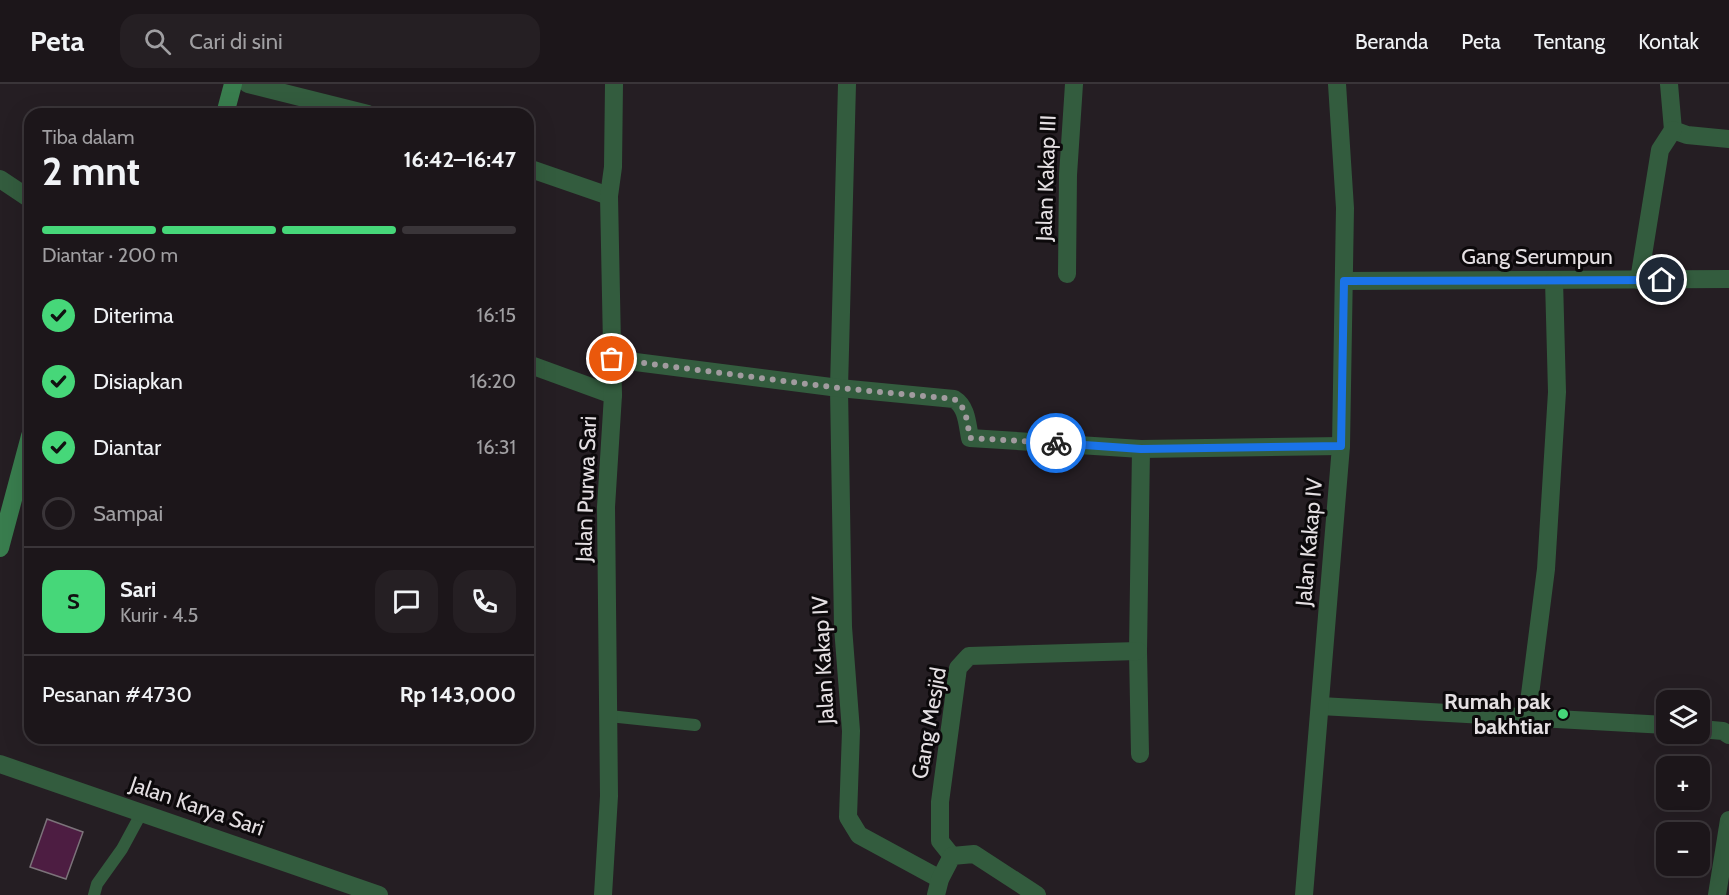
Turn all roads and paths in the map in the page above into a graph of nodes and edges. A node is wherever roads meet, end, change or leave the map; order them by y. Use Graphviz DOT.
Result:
graph roads {
  1 [pos="233,84"];
  2 [pos="248,84"];
  3 [pos="847,84"];
  4 [pos="1074,84"];
  5 [pos="1337,84"];
  6 [pos="1669,84"];
  7 [pos="611,85"];
  8 [pos="227,108"];
  9 [pos="344,108"];
  10 [pos="1673,130"];
  11 [pos="1729,139"];
  12 [pos="534,170"];
  13 [pos="0,179"];
  14 [pos="24,195"];
  15 [pos="609,196"];
  16 [pos="1067,274"];
  17 [pos="1729,279"];
  18 [pos="1554,280"];
  19 [pos="1639,280"];
  20 [pos="1344,281"];
  21 [pos="612,359"];
  22 [pos="534,366"];
  23 [pos="839,388"];
  24 [pos="613,395"];
  25 [pos="1341,446"];
  26 [pos="1141,449"];
  27 [pos="24,458"];
  28 [pos="0,548"];
  29 [pos="1138,651"];
  30 [pos="1320,706"];
  31 [pos="609,716"];
  32 [pos="1527,718"];
  33 [pos="1656,724"];
  34 [pos="694,725"];
  35 [pos="1710,730"];
  36 [pos="1729,735"];
  37 [pos="1140,754"];
  38 [pos="0,764"];
  39 [pos="142,812"];
  40 [pos="1729,820"];
  41 [pos="952,856"];
  42 [pos="938,887"];
  43 [pos="94,895"];
  44 [pos="379,895"];
  45 [pos="603,895"];
  46 [pos="1037,895"];
  47 [pos="1304,895"];
  48 [pos="1717,895"];
  1 -- 8 [label="street"];
  2 -- 9 [label="street"];
  3 -- 23 [label="street, Jalan Kakap IV"];
  4 -- 16 [label="street, Jalan Kakap III"];
  5 -- 20 [label="street, Jalan Kakap IV"];
  6 -- 10 [label="street"];
  7 -- 15 [label="street, Jalan Purwa Sari"];
  10 -- 11 [label="street"];
  10 -- 19 [label="street"];
  12 -- 15 [label="street"];
  13 -- 14 [label="street"];
  15 -- 21 [label="street, Jalan Purwa Sari"];
  17 -- 19 [label="street, Gang Serumpun"];
  18 -- 19 [label="street, Gang Serumpun"];
  18 -- 20 [label="street, Gang Serumpun"];
  18 -- 32 [label="street"];
  20 -- 25 [label="street, Jalan Kakap IV"];
  21 -- 23 [label="street"];
  21 -- 24 [label="street, Jalan Purwa Sari"];
  22 -- 24 [label="street"];
  23 -- 26 [label="street"];
  23 -- 42 [label="street, Jalan Kakap IV"];
  24 -- 31 [label="street, Jalan Purwa Sari"];
  25 -- 26 [label="street"];
  25 -- 30 [label="street, Jalan Kakap IV"];
  26 -- 29 [label="street"];
  27 -- 28 [label="street"];
  29 -- 37 [label="street"];
  29 -- 41 [label="street, Gang Mesjid"];
  30 -- 32 [label="street"];
  30 -- 47 [label="street, Jalan Kakap IV"];
  31 -- 34 [label="lane"];
  31 -- 45 [label="street, Jalan Purwa Sari"];
  32 -- 33 [label="street"];
  35 -- 36 [label="street"];
  38 -- 39 [label="street, Jalan Karya Sari"];
  39 -- 43 [label="lane"];
  39 -- 44 [label="street, Jalan Karya Sari"];
  40 -- 48 [label="street"];
  41 -- 42 [label="street"];
  41 -- 46 [label="street"];
}
